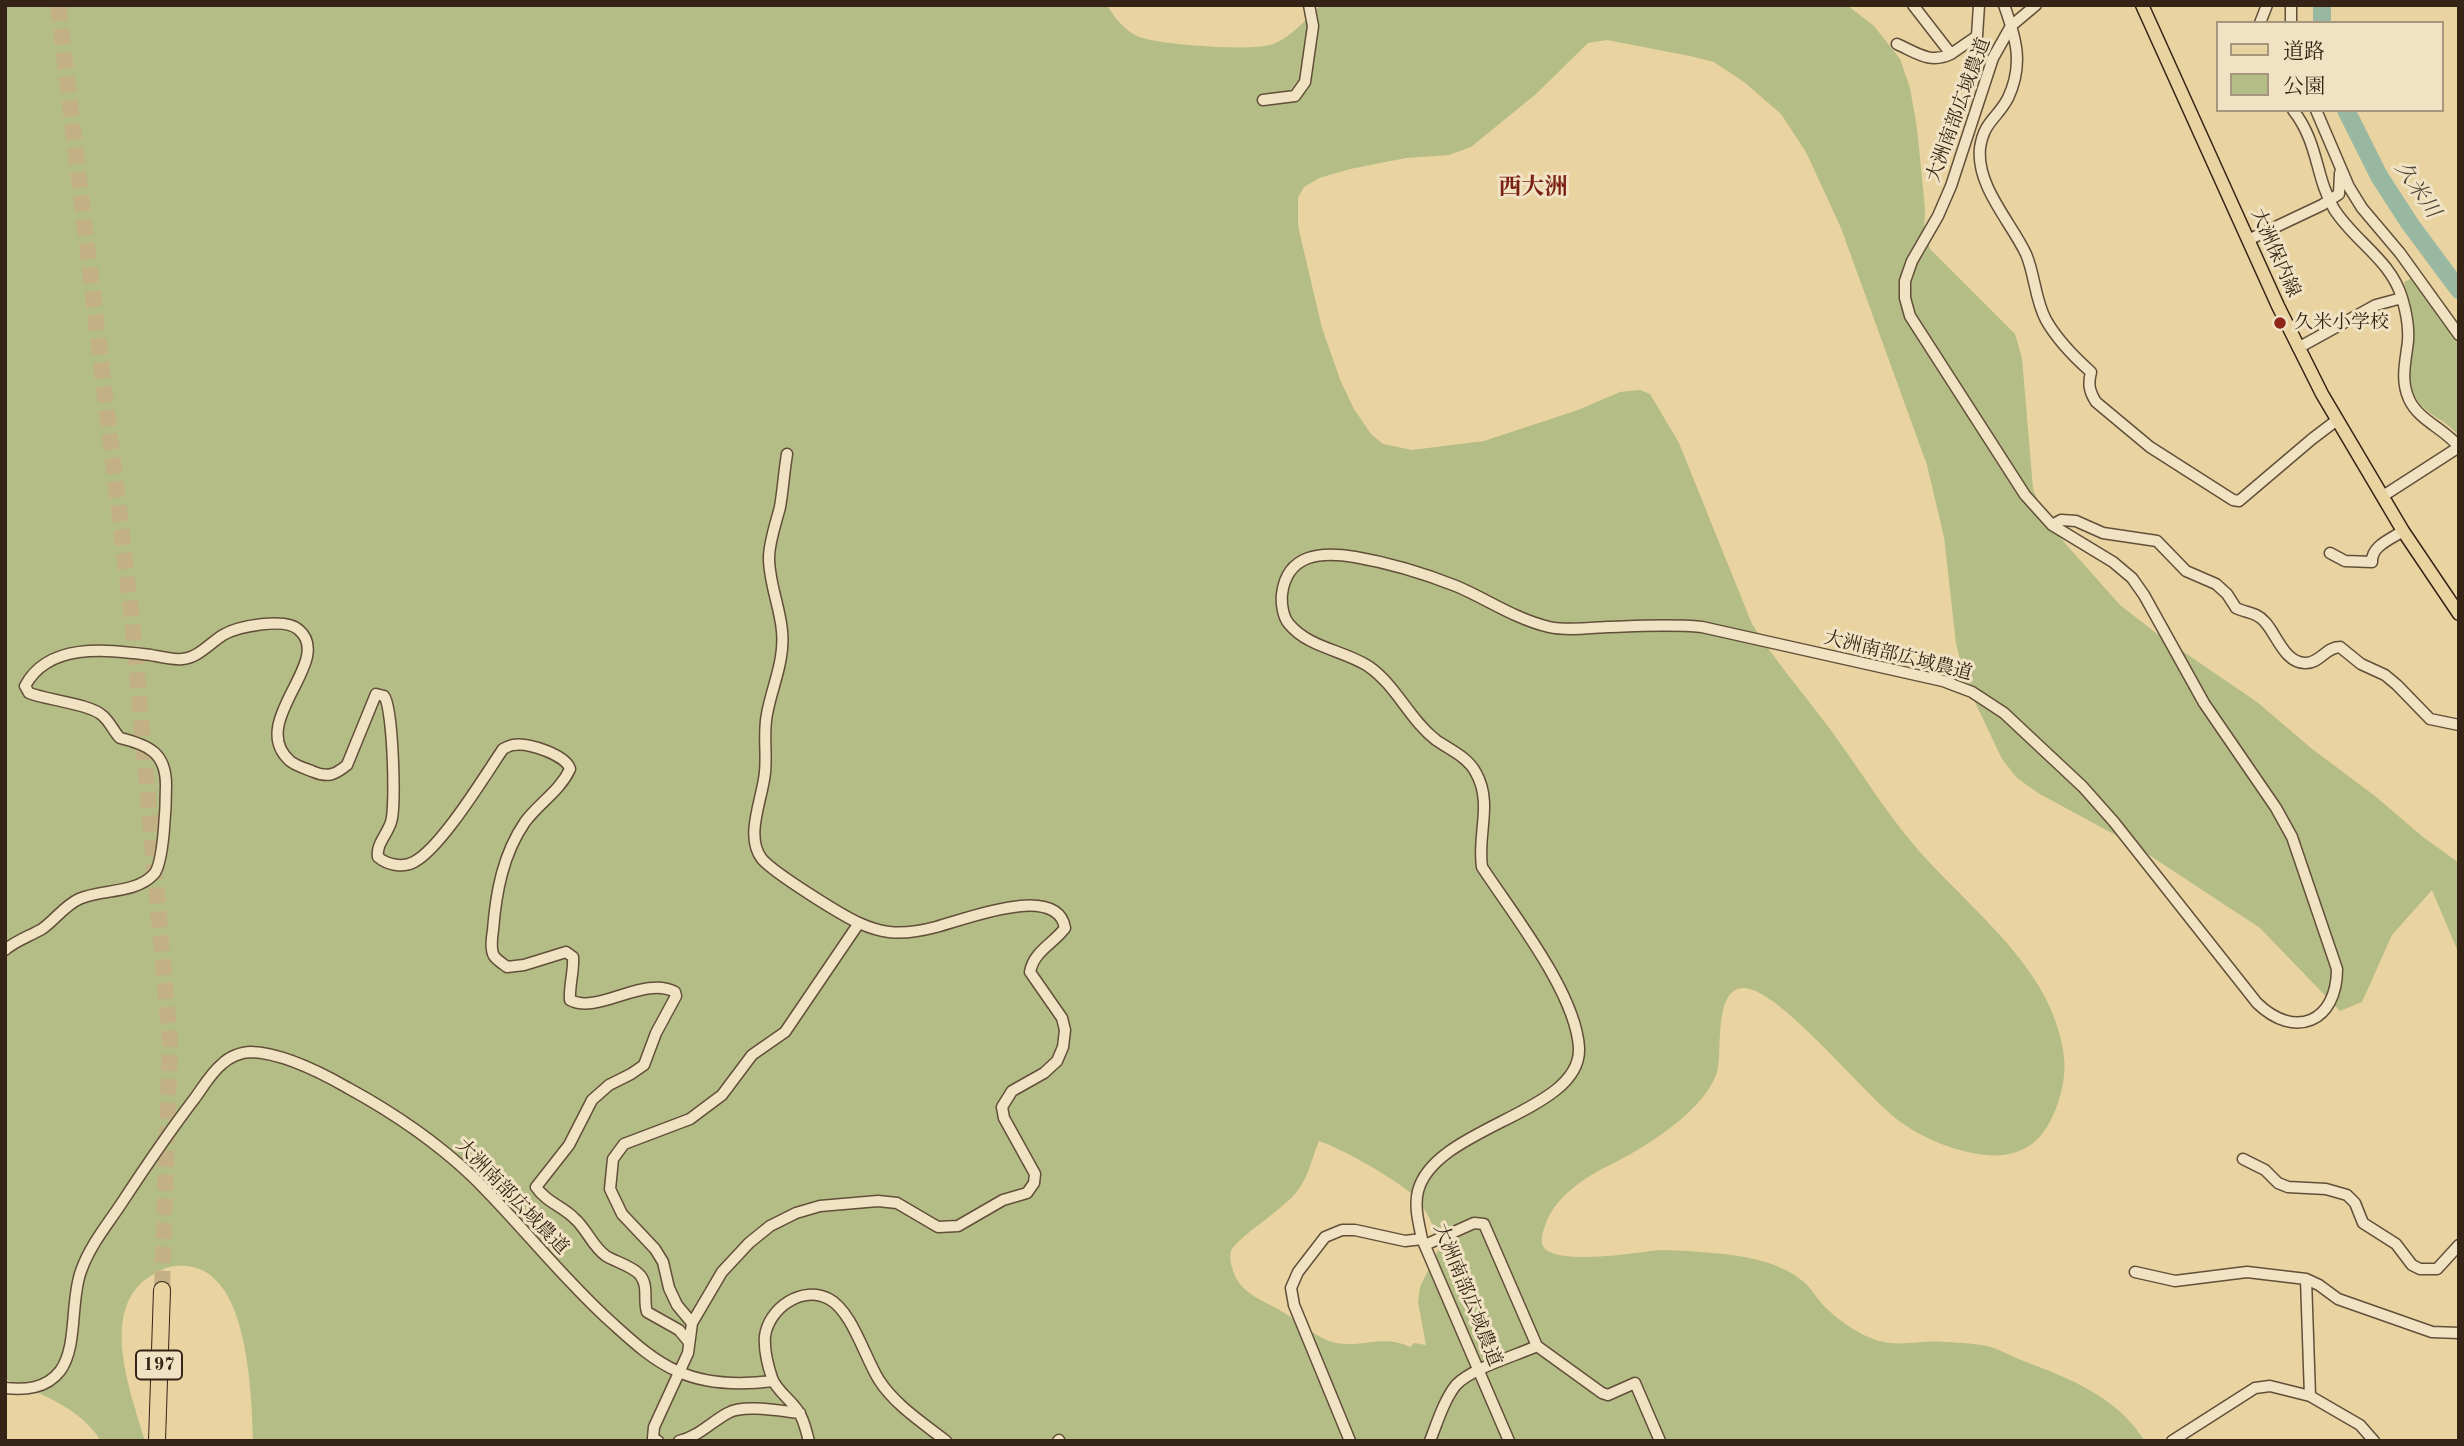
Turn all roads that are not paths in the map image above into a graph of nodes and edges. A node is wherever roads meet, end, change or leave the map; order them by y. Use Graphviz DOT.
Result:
graph roads {
  1 [pos="1309,5"];
  2 [pos="1913,5"];
  3 [pos="1979,5"];
  4 [pos="2004,5"];
  5 [pos="2036,5"];
  6 [pos="2142,5"];
  7 [pos="2011,26"];
  8 [pos="1897,44"];
  9 [pos="1951,54"];
  10 [pos="1263,100"];
  11 [pos="2294,112"];
  12 [pos="2317,112"];
  13 [pos="2337,159"];
  14 [pos="2330,200"];
  15 [pos="2248,240"];
  16 [pos="2402,298"];
  17 [pos="2459,335"];
  18 [pos="2298,348"];
  19 [pos="2337,420"];
  20 [pos="2459,447"];
  21 [pos="787,454"];
  22 [pos="2383,496"];
  23 [pos="2052,525"];
  24 [pos="2403,531"];
  25 [pos="2330,553"];
  26 [pos="2459,614"];
  27 [pos="2459,725"];
  28 [pos="859,923"];
  29 [pos="5,950"];
  30 [pos="2243,1159"];
  31 [pos="1424,1242"];
  32 [pos="2459,1245"];
  33 [pos="2135,1272"];
  34 [pos="2306,1279"];
  35 [pos="162,1290"];
  36 [pos="692,1323"];
  37 [pos="2459,1332"];
  38 [pos="688,1341"];
  39 [pos="1537,1346"];
  40 [pos="1479,1371"];
  41 [pos="678,1372"];
  42 [pos="773,1381"];
  43 [pos="5,1388"];
  44 [pos="2310,1396"];
  45 [pos="800,1413"];
  46 [pos="157,1441"];
  47 [pos="659,1441"];
  48 [pos="679,1441"];
  49 [pos="809,1441"];
  50 [pos="946,1441"];
  51 [pos="1350,1441"];
  52 [pos="1430,1441"];
  53 [pos="1509,1441"];
  54 [pos="1660,1441"];
  55 [pos="2172,1441"];
  56 [pos="2374,1441"];
  1 -- 10 [label="street"];
  2 -- 9 [label="street"];
  3 -- 9 [label="street"];
  4 -- 7 [label="street"];
  5 -- 7 [label="street, 大洲南部広域農道"];
  6 -- 15 [label="main road, 大洲保内線"];
  7 -- 19 [label="street"];
  7 -- 23 [label="street, 大洲南部広域農道"];
  8 -- 9 [label="street"];
  11 -- 14 [label="street"];
  12 -- 13 [label="street"];
  13 -- 14 [label="street"];
  13 -- 17 [label="street"];
  14 -- 15 [label="street"];
  14 -- 16 [label="street"];
  15 -- 18 [label="main road, 大洲保内線"];
  16 -- 18 [label="street"];
  16 -- 20 [label="street"];
  18 -- 19 [label="main road, 大洲保内線"];
  19 -- 22 [label="main road, 大洲保内線"];
  20 -- 22 [label="street"];
  21 -- 28 [label="street"];
  22 -- 24 [label="main road, 大洲保内線"];
  23 -- 27 [label="street"];
  23 -- 31 [label="street, 大洲南部広域農道"];
  24 -- 25 [label="street"];
  24 -- 26 [label="main road, 大洲保内線"];
  28 -- 36 [label="street"];
  28 -- 36 [label="street"];
  29 -- 38 [label="street"];
  30 -- 32 [label="street"];
  31 -- 39 [label="street"];
  31 -- 40 [label="street, 大洲南部広域農道"];
  31 -- 51 [label="street"];
  33 -- 34 [label="street"];
  34 -- 37 [label="street"];
  34 -- 44 [label="street"];
  35 -- 46 [label="highway, 197"];
  36 -- 38 [label="street"];
  38 -- 41 [label="street"];
  39 -- 40 [label="street"];
  39 -- 54 [label="street"];
  40 -- 52 [label="street"];
  40 -- 53 [label="street, 大洲南部広域農道"];
  41 -- 42 [label="street, 大洲南部広域農道"];
  41 -- 43 [label="street, 大洲南部広域農道"];
  41 -- 47 [label="street"];
  42 -- 45 [label="street"];
  42 -- 50 [label="street"];
  44 -- 55 [label="street"];
  44 -- 56 [label="street"];
  45 -- 48 [label="street"];
  45 -- 49 [label="street"];
}
